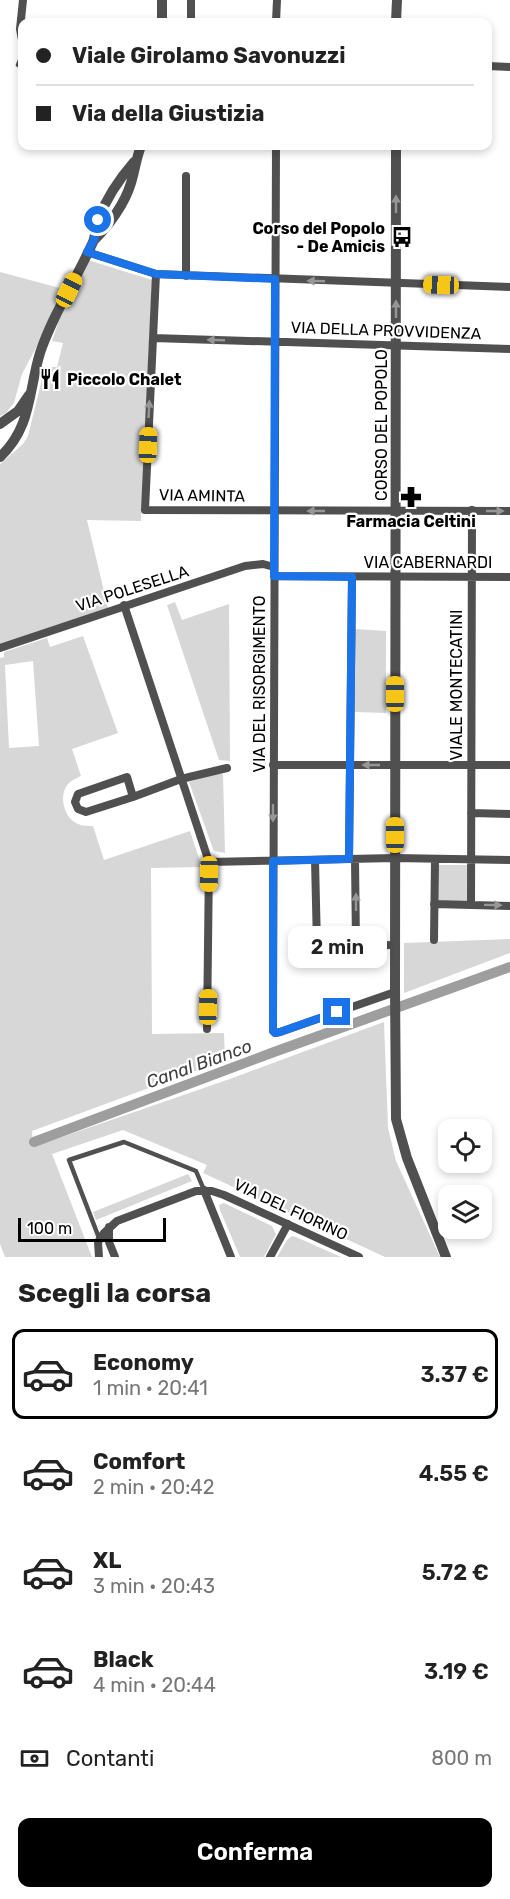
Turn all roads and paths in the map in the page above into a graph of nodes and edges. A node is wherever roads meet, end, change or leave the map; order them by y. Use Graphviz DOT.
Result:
graph roads {
  1 [pos="23,0"];
  2 [pos="162,0"];
  3 [pos="191,0"];
  4 [pos="276,0"];
  5 [pos="396,0"];
  6 [pos="21,18"];
  7 [pos="162,18"];
  8 [pos="191,18"];
  9 [pos="276,18"];
  10 [pos="396,18"];
  11 [pos="492,66"];
  12 [pos="510,67"];
  13 [pos="140,150"];
  14 [pos="276,150"];
  15 [pos="396,150"];
  16 [pos="186,176"];
  17 [pos="87,252"];
  18 [pos="156,274"];
  19 [pos="186,276"];
  20 [pos="275,279"];
  21 [pos="396,283"];
  22 [pos="510,287"];
  23 [pos="153,338"];
  24 [pos="275,341"];
  25 [pos="396,345"];
  26 [pos="510,349"];
  27 [pos="31,393"];
  28 [pos="1,424"];
  29 [pos="22,426"];
  30 [pos="0,449"];
  31 [pos="0,458"];
  32 [pos="472,510"];
  33 [pos="274,511"];
  34 [pos="395,511"];
  35 [pos="510,511"];
  36 [pos="274,567"];
  37 [pos="274,576"];
  38 [pos="352,577"];
  39 [pos="395,577"];
  40 [pos="471,577"];
  41 [pos="510,577"];
  42 [pos="124,605"];
  43 [pos="0,648"];
  44 [pos="471,764"];
  45 [pos="273,765"];
  46 [pos="350,765"];
  47 [pos="395,765"];
  48 [pos="510,765"];
  49 [pos="227,768"];
  50 [pos="180,779"];
  51 [pos="133,796"];
  52 [pos="471,813"];
  53 [pos="510,814"];
  54 [pos="395,858"];
  55 [pos="352,859"];
  56 [pos="435,859"];
  57 [pos="471,859"];
  58 [pos="315,860"];
  59 [pos="510,860"];
  60 [pos="273,861"];
  61 [pos="209,862"];
  62 [pos="434,904"];
  63 [pos="471,905"];
  64 [pos="510,906"];
  65 [pos="434,940"];
  66 [pos="356,945"];
  67 [pos="395,945"];
  68 [pos="395,994"];
  69 [pos="207,1029"];
  70 [pos="204,1190"];
  71 [pos="288,1224"];
  72 [pos="109,1231"];
  73 [pos="100,1240"];
  74 [pos="99,1257"];
  75 [pos="115,1257"];
  76 [pos="231,1257"];
  77 [pos="270,1257"];
  78 [pos="359,1257"];
  79 [pos="446,1257"];
  1 -- 6 [label="street"];
  2 -- 7 [label="street"];
  3 -- 8 [label="street"];
  4 -- 9 [label="street"];
  5 -- 10 [label="street"];
  11 -- 12 [label="street"];
  13 -- 17 [label="street"];
  14 -- 20 [label="street, VIA DEL RISORGIMENTO"];
  21 -- 15 [label="street, CORSO DEL POPOLO, one-way"];
  16 -- 19 [label="street"];
  17 -- 18 [label="street"];
  17 -- 27 [label="street"];
  18 -- 19 [label="street"];
  18 -- 23 [label="street"];
  19 -- 20 [label="street"];
  21 -- 20 [label="street, one-way"];
  20 -- 24 [label="street, VIA DEL RISORGIMENTO"];
  21 -- 22 [label="street"];
  25 -- 21 [label="street, CORSO DEL POPOLO, one-way"];
  24 -- 23 [label="street, VIA DELLA PROVVIDENZA, one-way"];
  33 -- 23 [label="street, VIA AMINTA, one-way"];
  24 -- 25 [label="street, VIA DELLA PROVVIDENZA"];
  24 -- 33 [label="street, VIA DEL RISORGIMENTO"];
  25 -- 26 [label="street, VIA DELLA PROVVIDENZA"];
  25 -- 34 [label="street, CORSO DEL POPOLO"];
  27 -- 28 [label="street"];
  27 -- 29 [label="street"];
  29 -- 30 [label="street"];
  29 -- 31 [label="street"];
  32 -- 34 [label="street, VIA AMINTA"];
  32 -- 35 [label="street, VIA AMINTA, one-way"];
  32 -- 40 [label="street, VIALE MONTECATINI"];
  34 -- 33 [label="street, VIA AMINTA, one-way"];
  33 -- 36 [label="street, VIA DEL RISORGIMENTO"];
  34 -- 39 [label="street, CORSO DEL POPOLO"];
  36 -- 37 [label="street, VIA DEL RISORGIMENTO"];
  36 -- 42 [label="street, VIA POLESELLA"];
  37 -- 38 [label="street, VIA CABERNARDI"];
  37 -- 45 [label="street, VIA DEL RISORGIMENTO"];
  38 -- 39 [label="street, VIA CABERNARDI"];
  38 -- 46 [label="street"];
  39 -- 40 [label="street, VIA CABERNARDI"];
  39 -- 47 [label="street, CORSO DEL POPOLO"];
  40 -- 41 [label="street, VIA CABERNARDI"];
  40 -- 44 [label="street, VIALE MONTECATINI"];
  42 -- 43 [label="street, VIA POLESELLA"];
  42 -- 50 [label="street"];
  44 -- 47 [label="street"];
  44 -- 48 [label="street"];
  44 -- 52 [label="street, VIALE MONTECATINI"];
  45 -- 46 [label="street"];
  45 -- 60 [label="street, VIA DEL RISORGIMENTO, one-way"];
  47 -- 46 [label="street, one-way"];
  46 -- 55 [label="street"];
  47 -- 54 [label="street, CORSO DEL POPOLO"];
  49 -- 50 [label="street"];
  50 -- 51 [label="street"];
  50 -- 61 [label="street"];
  51 -- 51 [label="street"];
  52 -- 53 [label="street"];
  52 -- 57 [label="street, VIALE MONTECATINI"];
  54 -- 55 [label="street"];
  54 -- 56 [label="street"];
  54 -- 67 [label="street, CORSO DEL POPOLO"];
  55 -- 58 [label="street"];
  66 -- 55 [label="street, one-way"];
  56 -- 57 [label="street"];
  56 -- 62 [label="street"];
  57 -- 59 [label="street"];
  57 -- 63 [label="street, VIALE MONTECATINI"];
  58 -- 60 [label="street"];
  58 -- 66 [label="street"];
  60 -- 61 [label="street"];
  60 -- 68 [label="street, VIA DEL RISORGIMENTO"];
  61 -- 69 [label="street"];
  62 -- 63 [label="street"];
  62 -- 65 [label="street"];
  63 -- 64 [label="street, one-way"];
  66 -- 67 [label="street"];
  67 -- 68 [label="street, CORSO DEL POPOLO"];
  68 -- 79 [label="street, CORSO DEL POPOLO"];
  70 -- 71 [label="street, VIA DEL FIORINO"];
  70 -- 72 [label="street"];
  70 -- 73 [label="lane"];
  70 -- 76 [label="street"];
  71 -- 77 [label="street"];
  71 -- 78 [label="street, VIA DEL FIORINO"];
  72 -- 73 [label="street"];
  72 -- 75 [label="street"];
  73 -- 74 [label="street"];
}
